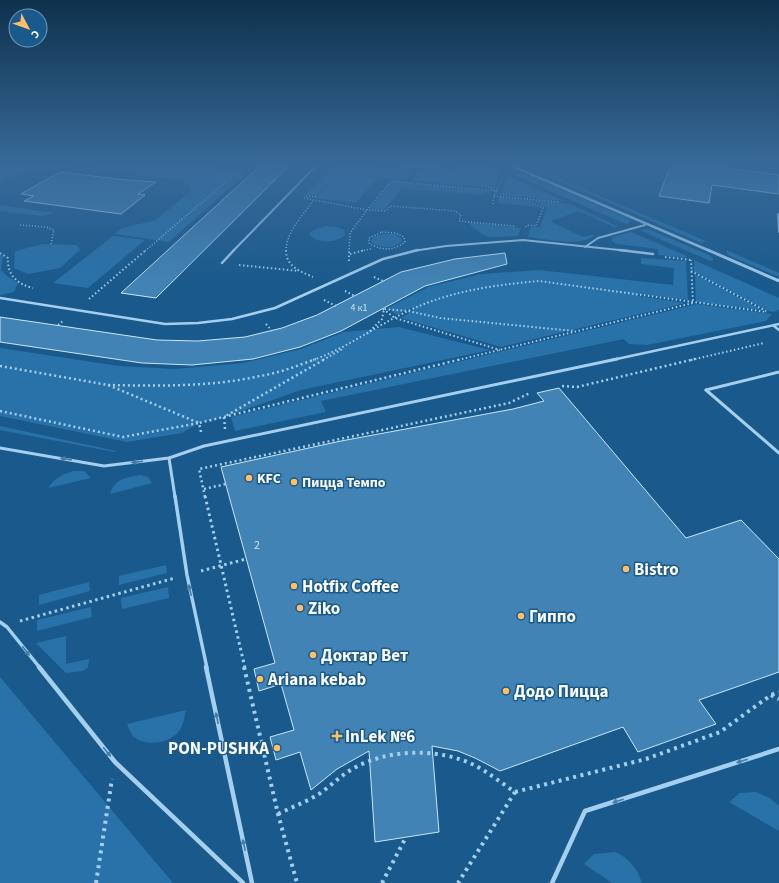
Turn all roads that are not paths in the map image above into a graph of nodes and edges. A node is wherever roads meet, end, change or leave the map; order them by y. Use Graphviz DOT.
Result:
graph roads {
  1 [pos="278,205"];
  2 [pos="600,205"];
  3 [pos="778,214"];
  4 [pos="645,225"];
  5 [pos="778,232"];
  6 [pos="585,247"];
  7 [pos="653,254"];
  8 [pos="222,264"];
  9 [pos="779,282"];
  10 [pos="0,298"];
  11 [pos="779,324"];
  12 [pos="774,326"];
  13 [pos="779,330"];
  14 [pos="779,372"];
  15 [pos="0,448"];
  16 [pos="779,453"];
  17 [pos="169,458"];
  18 [pos="0,622"];
  19 [pos="779,749"];
  20 [pos="243,883"];
  21 [pos="252,883"];
  22 [pos="552,883"];
  1 -- 8 [label="lane"];
  2 -- 4 [label="street"];
  3 -- 5 [label="lane"];
  4 -- 6 [label="lane"];
  4 -- 9 [label="street"];
  6 -- 7 [label="lane"];
  6 -- 10 [label="lane"];
  11 -- 12 [label="lane"];
  12 -- 13 [label="lane"];
  12 -- 17 [label="lane"];
  14 -- 16 [label="lane"];
  17 -- 15 [label="lane, one-way"];
  21 -- 17 [label="lane, one-way"];
  18 -- 20 [label="lane, one-way"];
  19 -- 22 [label="lane, one-way"];
}
